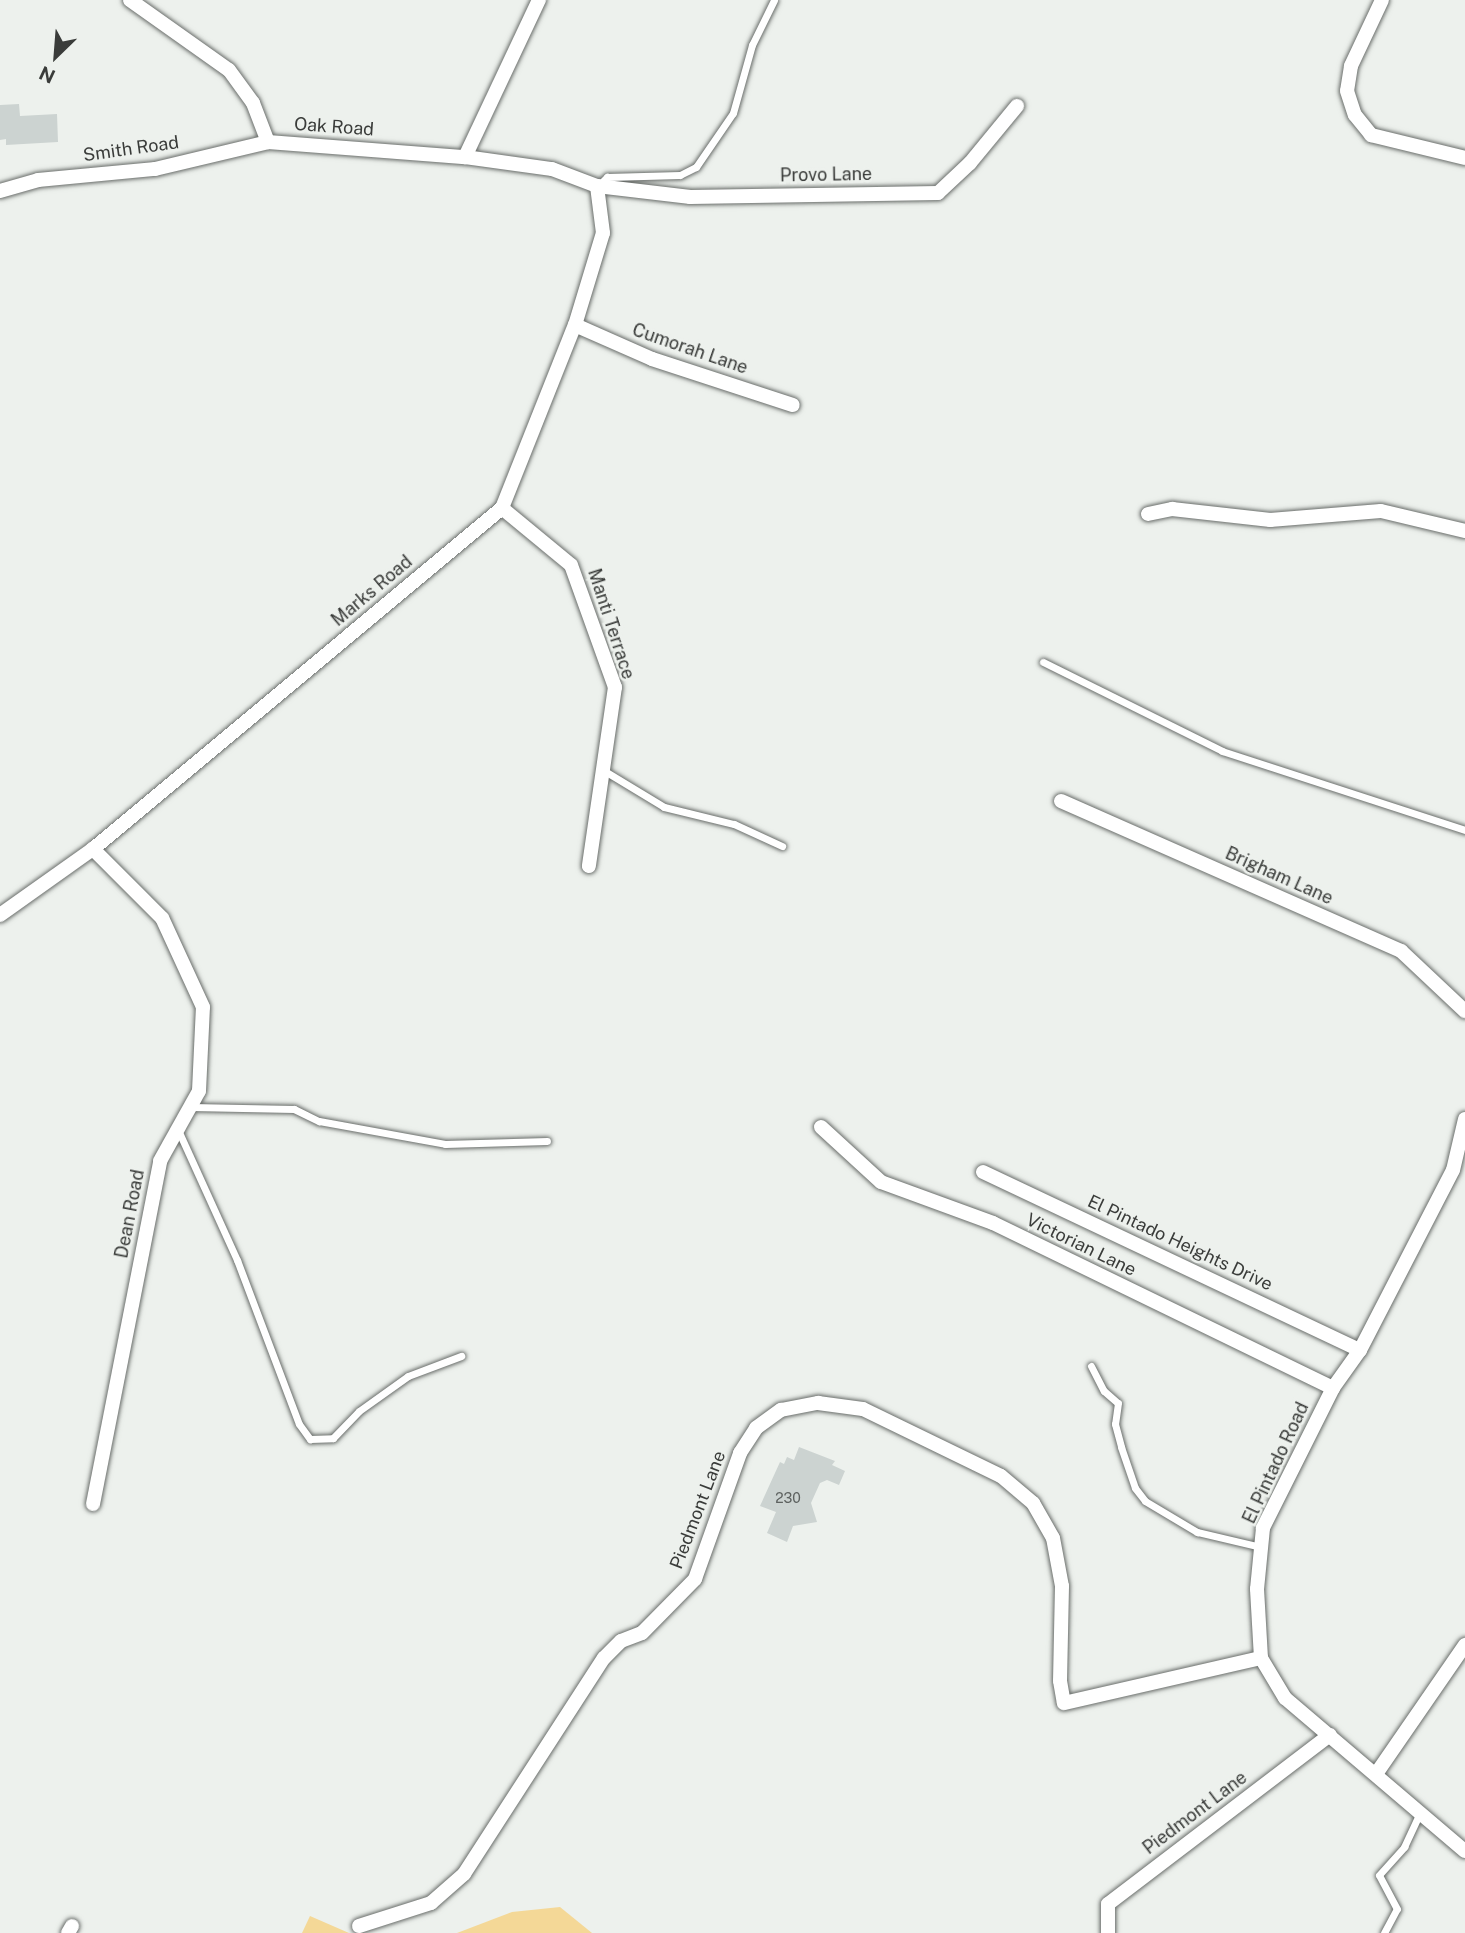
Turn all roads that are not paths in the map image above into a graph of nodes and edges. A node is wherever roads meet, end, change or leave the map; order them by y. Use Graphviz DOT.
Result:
graph roads {
  1 [pos="130,0"];
  2 [pos="539,0"];
  3 [pos="774,0"];
  4 [pos="1382,0"];
  5 [pos="1017,106"];
  6 [pos="268,142"];
  7 [pos="465,157"];
  8 [pos="1465,158"];
  9 [pos="597,186"];
  10 [pos="0,191"];
  11 [pos="575,325"];
  12 [pos="793,405"];
  13 [pos="502,508"];
  14 [pos="1148,514"];
  15 [pos="1465,531"];
  16 [pos="1043,662"];
  17 [pos="603,770"];
  18 [pos="1061,801"];
  19 [pos="1465,830"];
  20 [pos="782,846"];
  21 [pos="93,849"];
  22 [pos="589,866"];
  23 [pos="0,915"];
  24 [pos="1465,1011"];
  25 [pos="190,1107"];
  26 [pos="1465,1119"];
  27 [pos="821,1127"];
  28 [pos="178,1129"];
  29 [pos="547,1141"];
  30 [pos="983,1172"];
  31 [pos="1459,1172"];
  32 [pos="1360,1350"];
  33 [pos="461,1356"];
  34 [pos="1091,1366"];
  35 [pos="1333,1388"];
  36 [pos="93,1504"];
  37 [pos="1261,1548"];
  38 [pos="1465,1645"];
  39 [pos="1261,1658"];
  40 [pos="1330,1735"];
  41 [pos="1376,1774"];
  42 [pos="1421,1813"];
  43 [pos="1465,1851"];
  44 [pos="359,1926"];
  45 [pos="1108,1933"];
  46 [pos="1384,1933"];
  1 -- 6 [label="street"];
  2 -- 7 [label="street"];
  3 -- 9 [label="lane"];
  4 -- 8 [label="street"];
  5 -- 9 [label="street, Provo Lane"];
  6 -- 7 [label="street, Oak Road"];
  6 -- 10 [label="street, Smith Road"];
  7 -- 9 [label="street, Oak Road"];
  9 -- 11 [label="street, Marks Road"];
  11 -- 12 [label="street, Cumorah Lane"];
  11 -- 13 [label="street, Marks Road"];
  13 -- 17 [label="street, Manti Terrace"];
  13 -- 21 [label="street, Marks Road"];
  14 -- 15 [label="street"];
  16 -- 19 [label="lane"];
  17 -- 20 [label="lane"];
  17 -- 22 [label="street, Manti Terrace"];
  18 -- 24 [label="street, Brigham Lane"];
  21 -- 23 [label="street, Marks Road"];
  21 -- 25 [label="street, Dean Road"];
  25 -- 28 [label="street, Dean Road"];
  25 -- 29 [label="lane"];
  26 -- 31 [label="street, El Pintado Road"];
  27 -- 35 [label="street, Victorian Lane"];
  28 -- 33 [label="lane"];
  28 -- 36 [label="street, Dean Road"];
  30 -- 32 [label="street, El Pintado Heights Drive"];
  31 -- 32 [label="street, El Pintado Road"];
  32 -- 35 [label="street, El Pintado Road"];
  34 -- 37 [label="lane"];
  35 -- 37 [label="street, El Pintado Road"];
  37 -- 39 [label="street, El Pintado Road"];
  38 -- 41 [label="street"];
  39 -- 40 [label="street, El Pintado Road"];
  39 -- 44 [label="street, Piedmont Lane"];
  40 -- 41 [label="street, El Pintado Road"];
  40 -- 45 [label="street, Piedmont Lane"];
  41 -- 42 [label="street, El Pintado Road"];
  42 -- 43 [label="street, El Pintado Road"];
  42 -- 46 [label="lane"];
}
